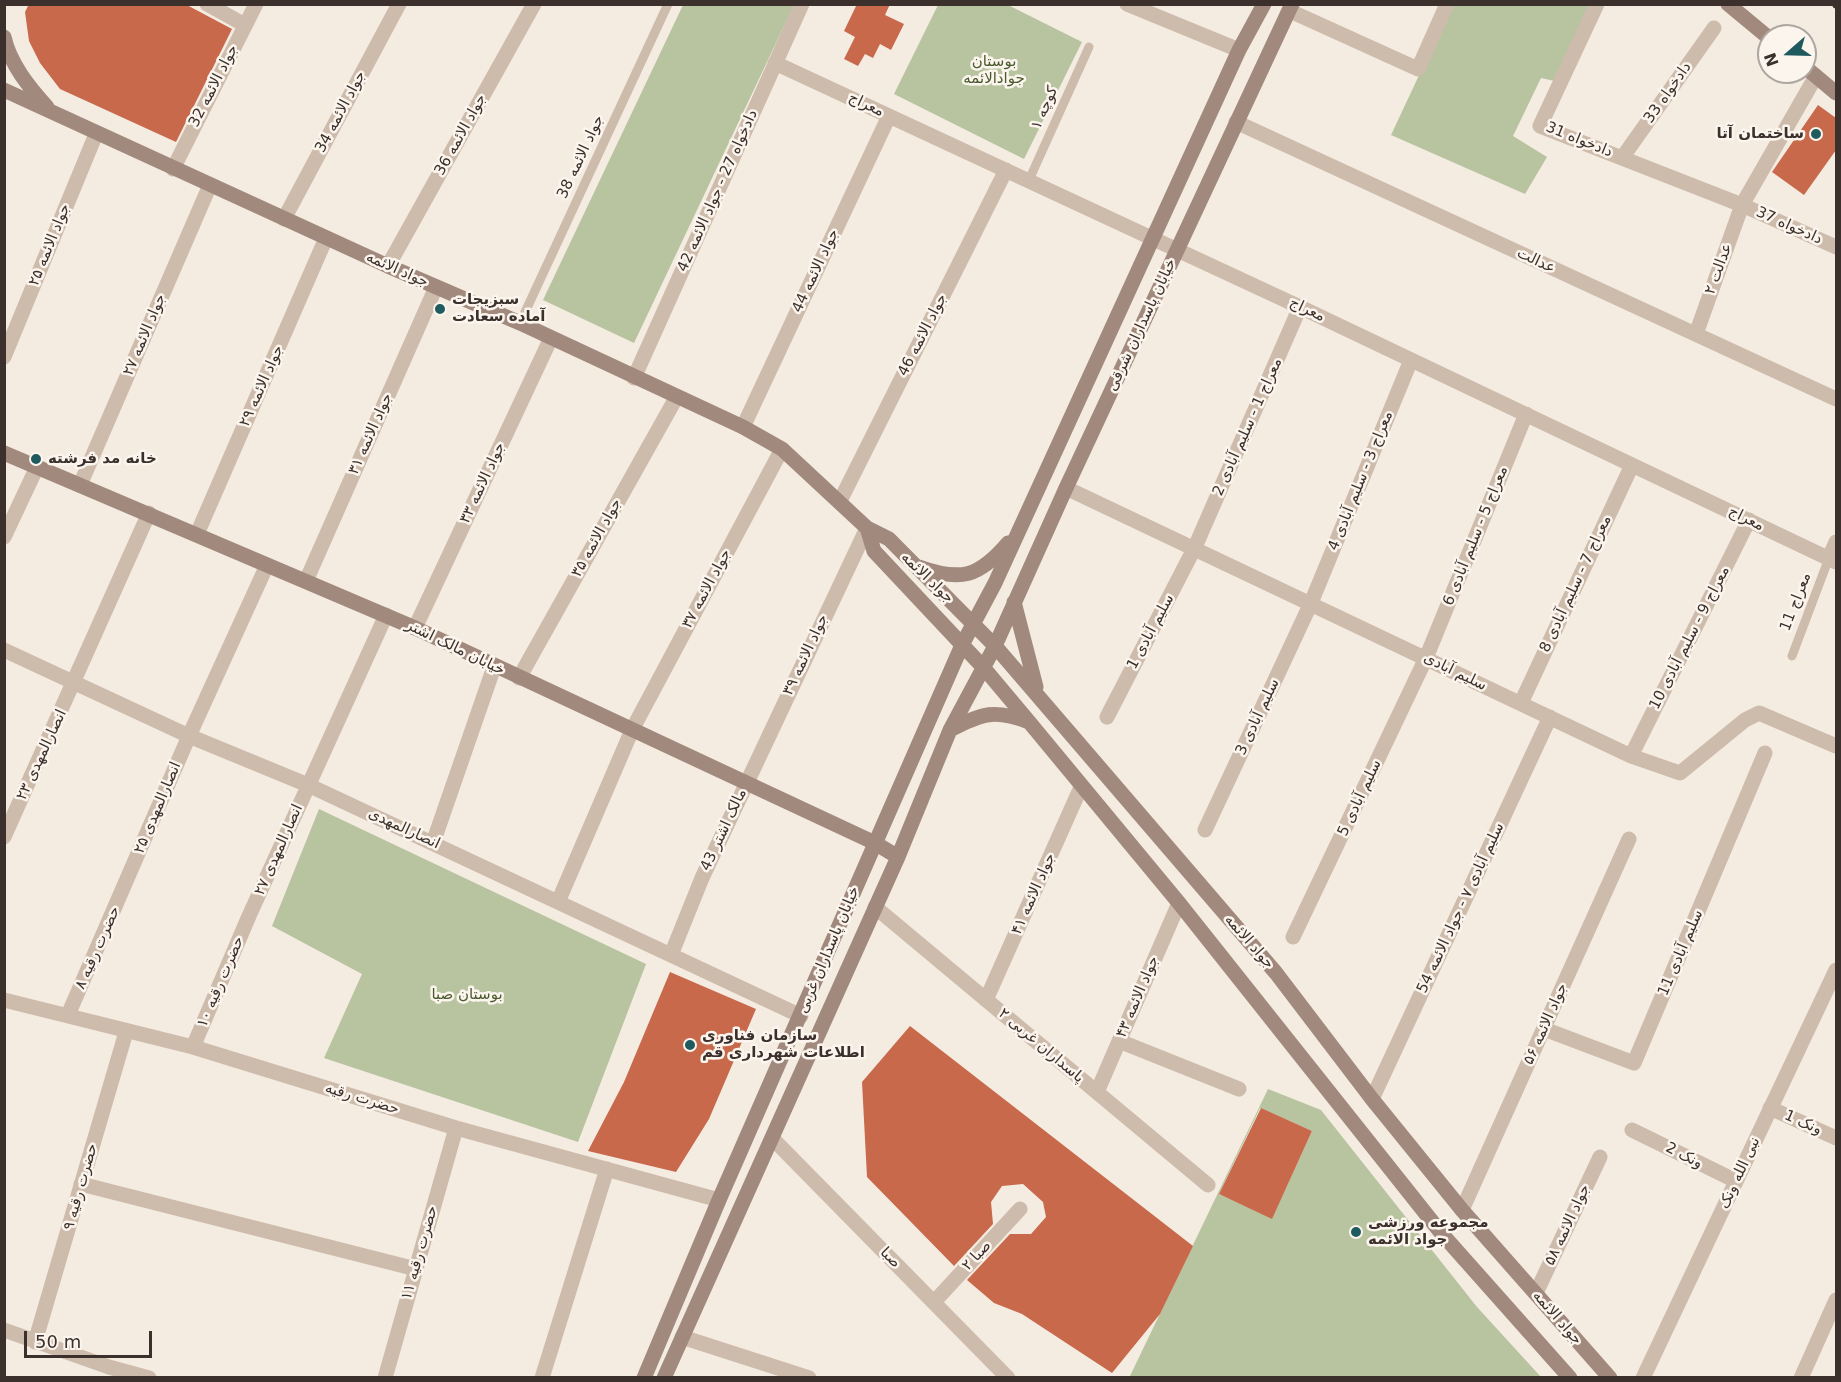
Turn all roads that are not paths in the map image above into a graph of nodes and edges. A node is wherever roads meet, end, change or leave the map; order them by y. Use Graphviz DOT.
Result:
graph roads {
  1 [pos="207,4"];
  2 [pos="256,4"];
  3 [pos="399,4"];
  4 [pos="534,4"];
  5 [pos="668,4"];
  6 [pos="802,4"];
  7 [pos="1127,4"];
  8 [pos="1264,4"];
  9 [pos="1447,4"];
  10 [pos="1597,4"];
  11 [pos="1728,4"];
  12 [pos="1291,8"];
  13 [pos="245,25"];
  14 [pos="1714,28"];
  15 [pos="1757,28"];
  16 [pos="4,37"];
  17 [pos="1089,47"];
  18 [pos="1239,50"];
  19 [pos="775,63"];
  20 [pos="1817,78"];
  21 [pos="1804,84"];
  22 [pos="4,90"];
  23 [pos="1836,93"];
  24 [pos="53,114"];
  25 [pos="889,116"];
  26 [pos="1236,122"];
  27 [pos="96,134"];
  28 [pos="1622,158"];
  29 [pos="173,169"];
  30 [pos="1006,170"];
  31 [pos="1029,180"];
  32 [pos="210,185"];
  33 [pos="1742,204"];
  34 [pos="284,219"];
  35 [pos="326,238"];
  36 [pos="1154,239"];
  37 [pos="1836,247"];
  38 [pos="1177,249"];
  39 [pos="388,266"];
  40 [pos="436,287"];
  41 [pos="1300,307"];
  42 [pos="520,323"];
  43 [pos="1696,334"];
  44 [pos="551,338"];
  45 [pos="4,357"];
  46 [pos="1411,360"];
  47 [pos="634,378"];
  48 [pos="676,398"];
  49 [pos="1836,399"];
  50 [pos="1526,414"];
  51 [pos="743,427"];
  52 [pos="782,449"];
  53 [pos="4,453"];
  54 [pos="1632,465"];
  55 [pos="37,467"];
  56 [pos="80,485"];
  57 [pos="1066,488"];
  58 [pos="840,501"];
  59 [pos="149,513"];
  60 [pos="1749,520"];
  61 [pos="867,528"];
  62 [pos="1018,532"];
  63 [pos="197,534"];
  64 [pos="4,537"];
  65 [pos="1836,542"];
  66 [pos="1195,547"];
  67 [pos="1833,560"];
  68 [pos="912,564"];
  69 [pos="267,565"];
  70 [pos="306,581"];
  71 [pos="1014,602"];
  72 [pos="1311,603"];
  73 [pos="386,615"];
  74 [pos="974,623"];
  75 [pos="415,628"];
  76 [pos="962,645"];
  77 [pos="994,646"];
  78 [pos="4,651"];
  79 [pos="1792,656"];
  80 [pos="1426,658"];
  81 [pos="494,667"];
  82 [pos="983,667"];
  83 [pos="519,678"];
  84 [pos="75,684"];
  85 [pos="1039,696"];
  86 [pos="1521,703"];
  87 [pos="1107,717"];
  88 [pos="1550,717"];
  89 [pos="1030,723"];
  90 [pos="632,730"];
  91 [pos="950,730"];
  92 [pos="189,736"];
  93 [pos="1836,746"];
  94 [pos="1765,753"];
  95 [pos="1631,756"];
  96 [pos="746,782"];
  97 [pos="308,785"];
  98 [pos="1082,787"];
  99 [pos="1205,830"];
  100 [pos="7,831"];
  101 [pos="1629,839"];
  102 [pos="433,843"];
  103 [pos="875,843"];
  104 [pos="898,857"];
  105 [pos="128,881"];
  106 [pos="558,902"];
  107 [pos="1179,903"];
  108 [pos="875,907"];
  109 [pos="249,916"];
  110 [pos="1293,937"];
  111 [pos="671,955"];
  112 [pos="1836,970"];
  113 [pos="4,1000"];
  114 [pos="986,1000"];
  115 [pos="68,1016"];
  116 [pos="801,1016"];
  117 [pos="1544,1029"];
  118 [pos="126,1032"];
  119 [pos="1119,1041"];
  120 [pos="193,1047"];
  121 [pos="1239,1089"];
  122 [pos="1097,1092"];
  123 [pos="1372,1099"];
  124 [pos="1770,1108"];
  125 [pos="456,1128"];
  126 [pos="1632,1130"];
  127 [pos="772,1138"];
  128 [pos="1836,1138"];
  129 [pos="1600,1157"];
  130 [pos="607,1169"];
  131 [pos="1736,1181"];
  132 [pos="81,1184"];
  133 [pos="1208,1185"];
  134 [pos="719,1200"];
  135 [pos="1020,1209"];
  136 [pos="1462,1210"];
  137 [pos="416,1269"];
  138 [pos="1536,1293"];
  139 [pos="1836,1300"];
  140 [pos="934,1302"];
  141 [pos="4,1330"];
  142 [pos="682,1336"];
  143 [pos="35,1342"];
  144 [pos="107,1372"];
  145 [pos="149,1377"];
  146 [pos="385,1377"];
  147 [pos="542,1377"];
  148 [pos="644,1377"];
  149 [pos="664,1377"];
  150 [pos="809,1377"];
  151 [pos="1008,1377"];
  152 [pos="1570,1377"];
  153 [pos="1610,1377"];
  154 [pos="1643,1377"];
  155 [pos="1801,1377"];
  1 -- 13 [label="street"];
  2 -- 13 [label="street, جواد الائمه 32"];
  3 -- 34 [label="street, جواد الائمه 34"];
  4 -- 39 [label="street, جواد الائمه 36"];
  5 -- 42 [label="lane, جواد الائمه 38"];
  6 -- 19 [label="street, دادخواه 27 - جواد الائمه 42"];
  7 -- 18 [label="street"];
  8 -- 18 [label="street, خیابان پاسداران شرقی"];
  9 -- 12 [label="street"];
  10 -- 28 [label="street, دادخواه 31"];
  11 -- 15 [label="street"];
  12 -- 26 [label="street, خیابان پاسداران شرقی"];
  13 -- 29 [label="street, جواد الائمه 32"];
  14 -- 28 [label="street, دادخواه 33"];
  16 -- 24 [label="street"];
  17 -- 31 [label="lane, کوچه ۱"];
  18 -- 36 [label="street, خیابان پاسداران شرقی"];
  19 -- 25 [label="street, معراج"];
  19 -- 47 [label="street, دادخواه 27 - جواد الائمه 42"];
  20 -- 23 [label="street"];
  21 -- 33 [label="street, عدالت ۲"];
  22 -- 24 [label="street, جواد الائمه"];
  24 -- 27 [label="street, جواد الائمه"];
  25 -- 30 [label="street, معراج"];
  25 -- 51 [label="street, جواد الائمه 44"];
  26 -- 38 [label="street, خیابان پاسداران شرقی"];
  26 -- 43 [label="street, عدالت"];
  27 -- 29 [label="street, جواد الائمه"];
  27 -- 45 [label="street, جواد الائمه ۲۵"];
  28 -- 33 [label="street, دادخواه 31"];
  29 -- 32 [label="street, جواد الائمه"];
  30 -- 31 [label="street, معراج"];
  30 -- 58 [label="street, جواد الائمه 46"];
  31 -- 36 [label="street, معراج"];
  32 -- 34 [label="street, جواد الائمه"];
  32 -- 56 [label="street, جواد الائمه ۲۷"];
  33 -- 37 [label="street, دادخواه 37"];
  33 -- 43 [label="street, عدالت ۲"];
  34 -- 35 [label="street, جواد الائمه"];
  35 -- 39 [label="street, جواد الائمه"];
  35 -- 63 [label="street, جواد الائمه ۲۹"];
  36 -- 38 [label="street, معراج"];
  36 -- 62 [label="street, خیابان پاسداران شرقی"];
  38 -- 41 [label="street, معراج"];
  38 -- 57 [label="street, خیابان پاسداران شرقی"];
  39 -- 40 [label="street, جواد الائمه"];
  40 -- 42 [label="street, جواد الائمه"];
  40 -- 70 [label="street, جواد الائمه ۳۱"];
  41 -- 46 [label="street, معراج"];
  41 -- 66 [label="street, معراج 1 - سلیم آبادی 2"];
  42 -- 44 [label="street, جواد الائمه"];
  43 -- 49 [label="street, عدالت"];
  44 -- 47 [label="street, جواد الائمه"];
  44 -- 75 [label="street, جواد الائمه ۳۳"];
  46 -- 50 [label="street, معراج"];
  46 -- 72 [label="street, معراج 3 - سلیم آبادی 4"];
  47 -- 48 [label="street, جواد الائمه"];
  48 -- 51 [label="street, جواد الائمه"];
  48 -- 83 [label="street, جواد الائمه ۳۵"];
  50 -- 54 [label="street, معراج"];
  50 -- 80 [label="street, معراج 5 - سلیم آبادی 6"];
  51 -- 52 [label="street, جواد الائمه"];
  52 -- 58 [label="street, جواد الائمه"];
  52 -- 90 [label="street, جواد الائمه ۳۷"];
  53 -- 55 [label="street, خیابان مالک اشتر"];
  54 -- 60 [label="street, معراج"];
  54 -- 86 [label="street, معراج 7 - سلیم آبادی 8"];
  55 -- 56 [label="street, خیابان مالک اشتر"];
  55 -- 64 [label="street"];
  56 -- 59 [label="street, خیابان مالک اشتر"];
  57 -- 66 [label="street, سلیم آبادی"];
  57 -- 71 [label="street, خیابان پاسداران شرقی"];
  58 -- 61 [label="street, جواد الائمه"];
  59 -- 63 [label="street, خیابان مالک اشتر"];
  59 -- 84 [label="street, انصارالمهدی ۲۳"];
  60 -- 67 [label="street, معراج"];
  60 -- 95 [label="street, معراج 9 - سلیم آبادی 10"];
  61 -- 68 [label="street, جواد الائمه"];
  61 -- 76 [label="street, جواد الائمه"];
  61 -- 96 [label="street, جواد الائمه ۳۹"];
  62 -- 68 [label="street"];
  62 -- 74 [label="street, خیابان پاسداران شرقی"];
  63 -- 69 [label="street, خیابان مالک اشتر"];
  65 -- 67 [label="street"];
  66 -- 72 [label="street, سلیم آبادی"];
  66 -- 87 [label="street, سلیم آبادی 1"];
  67 -- 79 [label="lane, معراج 11"];
  68 -- 74 [label="street, جواد الائمه"];
  69 -- 70 [label="street, خیابان مالک اشتر"];
  69 -- 92 [label="street, انصارالمهدی ۲۵"];
  70 -- 73 [label="street, خیابان مالک اشتر"];
  71 -- 77 [label="street, خیابان پاسداران شرقی"];
  71 -- 85 [label="street"];
  72 -- 80 [label="street, سلیم آبادی"];
  72 -- 99 [label="street, سلیم آبادی 3"];
  73 -- 75 [label="street, خیابان مالک اشتر"];
  73 -- 97 [label="street, انصارالمهدی ۲۷"];
  74 -- 76 [label="street, خیابان پاسداران غربی"];
  74 -- 77 [label="street, جواد الائمه"];
  75 -- 81 [label="street, خیابان مالک اشتر"];
  76 -- 82 [label="street, جواد الائمه"];
  76 -- 103 [label="street, خیابان پاسداران غربی"];
  77 -- 82 [label="street, خیابان پاسداران غربی"];
  77 -- 85 [label="street, جواد الائمه"];
  78 -- 84 [label="street, انصارالمهدی"];
  80 -- 86 [label="street, سلیم آبادی"];
  80 -- 110 [label="street, سلیم آبادی 5"];
  81 -- 83 [label="street, خیابان مالک اشتر"];
  81 -- 102 [label="street"];
  82 -- 89 [label="street, جواد الائمه"];
  82 -- 91 [label="street, خیابان پاسداران غربی"];
  83 -- 90 [label="street, خیابان مالک اشتر"];
  84 -- 92 [label="street, انصارالمهدی"];
  84 -- 100 [label="street, انصارالمهدی ۲۳"];
  85 -- 123 [label="street, جواد الائمه"];
  86 -- 88 [label="street, سلیم آبادی"];
  88 -- 95 [label="street, سلیم آبادی"];
  88 -- 123 [label="street, سلیم آبادی ۷ - جواد الائمه 54"];
  89 -- 91 [label="street"];
  89 -- 98 [label="street, جواد الائمه"];
  90 -- 96 [label="street, خیابان مالک اشتر"];
  90 -- 106 [label="street, جواد الائمه ۳۷"];
  91 -- 104 [label="street, خیابان پاسداران غربی"];
  92 -- 97 [label="street, انصارالمهدی"];
  92 -- 105 [label="street, انصارالمهدی ۲۵"];
  93 -- 95 [label="street, سلیم آبادی"];
  94 -- 117 [label="street, سلیم آبادی 11"];
  96 -- 103 [label="street, خیابان مالک اشتر"];
  96 -- 111 [label="street, مالک اشتر 43"];
  97 -- 102 [label="street, انصارالمهدی"];
  97 -- 109 [label="street, انصارالمهدی ۲۷"];
  98 -- 107 [label="street, جواد الائمه"];
  98 -- 114 [label="street, جواد الائمه ۴۱"];
  101 -- 117 [label="street, جواد الائمه ۵۶"];
  102 -- 106 [label="street, انصارالمهدی"];
  103 -- 104 [label="street, خیابان مالک اشتر"];
  103 -- 116 [label="street, خیابان پاسداران غربی"];
  104 -- 108 [label="street, خیابان پاسداران غربی"];
  105 -- 115 [label="street, حضرت رقیه ۸"];
  106 -- 111 [label="street, انصارالمهدی"];
  107 -- 119 [label="street, جواد الائمه ۴۳"];
  107 -- 152 [label="street, جواد الائمه"];
  108 -- 114 [label="street, پاسداران غربی ۲"];
  108 -- 127 [label="street, خیابان پاسداران غربی"];
  109 -- 120 [label="street, حضرت رقیه ۱۰"];
  111 -- 116 [label="street, انصارالمهدی"];
  112 -- 124 [label="street, نبی الله ونک"];
  113 -- 115 [label="street, حضرت رقیه"];
  114 -- 122 [label="street, پاسداران غربی ۲"];
  115 -- 118 [label="street, حضرت رقیه"];
  116 -- 134 [label="street, خیابان پاسداران غربی"];
  117 -- 136 [label="street, جواد الائمه ۵۶"];
  118 -- 120 [label="street, حضرت رقیه"];
  118 -- 132 [label="street, حضرت رقیه ۹"];
  119 -- 121 [label="street"];
  119 -- 122 [label="street, جواد الائمه ۴۳"];
  120 -- 125 [label="street, حضرت رقیه"];
  122 -- 133 [label="street, پاسداران غربی ۲"];
  123 -- 136 [label="street, جواد الائمه"];
  124 -- 128 [label="street, ونک 1"];
  124 -- 131 [label="street, نبی الله ونک"];
  125 -- 130 [label="street, حضرت رقیه"];
  125 -- 137 [label="street, حضرت رقیه ۱۱"];
  126 -- 131 [label="street, ونک 2"];
  127 -- 140 [label="street, صبا"];
  127 -- 142 [label="street, خیابان پاسداران غربی"];
  129 -- 138 [label="street, جواد الائمه ۵۸"];
  130 -- 134 [label="street, حضرت رقیه"];
  130 -- 147 [label="street"];
  131 -- 154 [label="street, نبی الله ونک"];
  132 -- 137 [label="street"];
  132 -- 143 [label="street, حضرت رقیه ۹"];
  134 -- 148 [label="street, خیابان پاسداران غربی"];
  135 -- 140 [label="street, صبا ۲"];
  136 -- 138 [label="street, جواد الائمه"];
  137 -- 146 [label="street, حضرت رقیه ۱۱"];
  138 -- 153 [label="street, جواد الائمه"];
  139 -- 155 [label="street"];
  140 -- 151 [label="street, صبا"];
  141 -- 143 [label="street"];
  142 -- 149 [label="street, خیابان پاسداران غربی"];
  142 -- 150 [label="street"];
  143 -- 144 [label="street"];
  144 -- 145 [label="street"];
}
